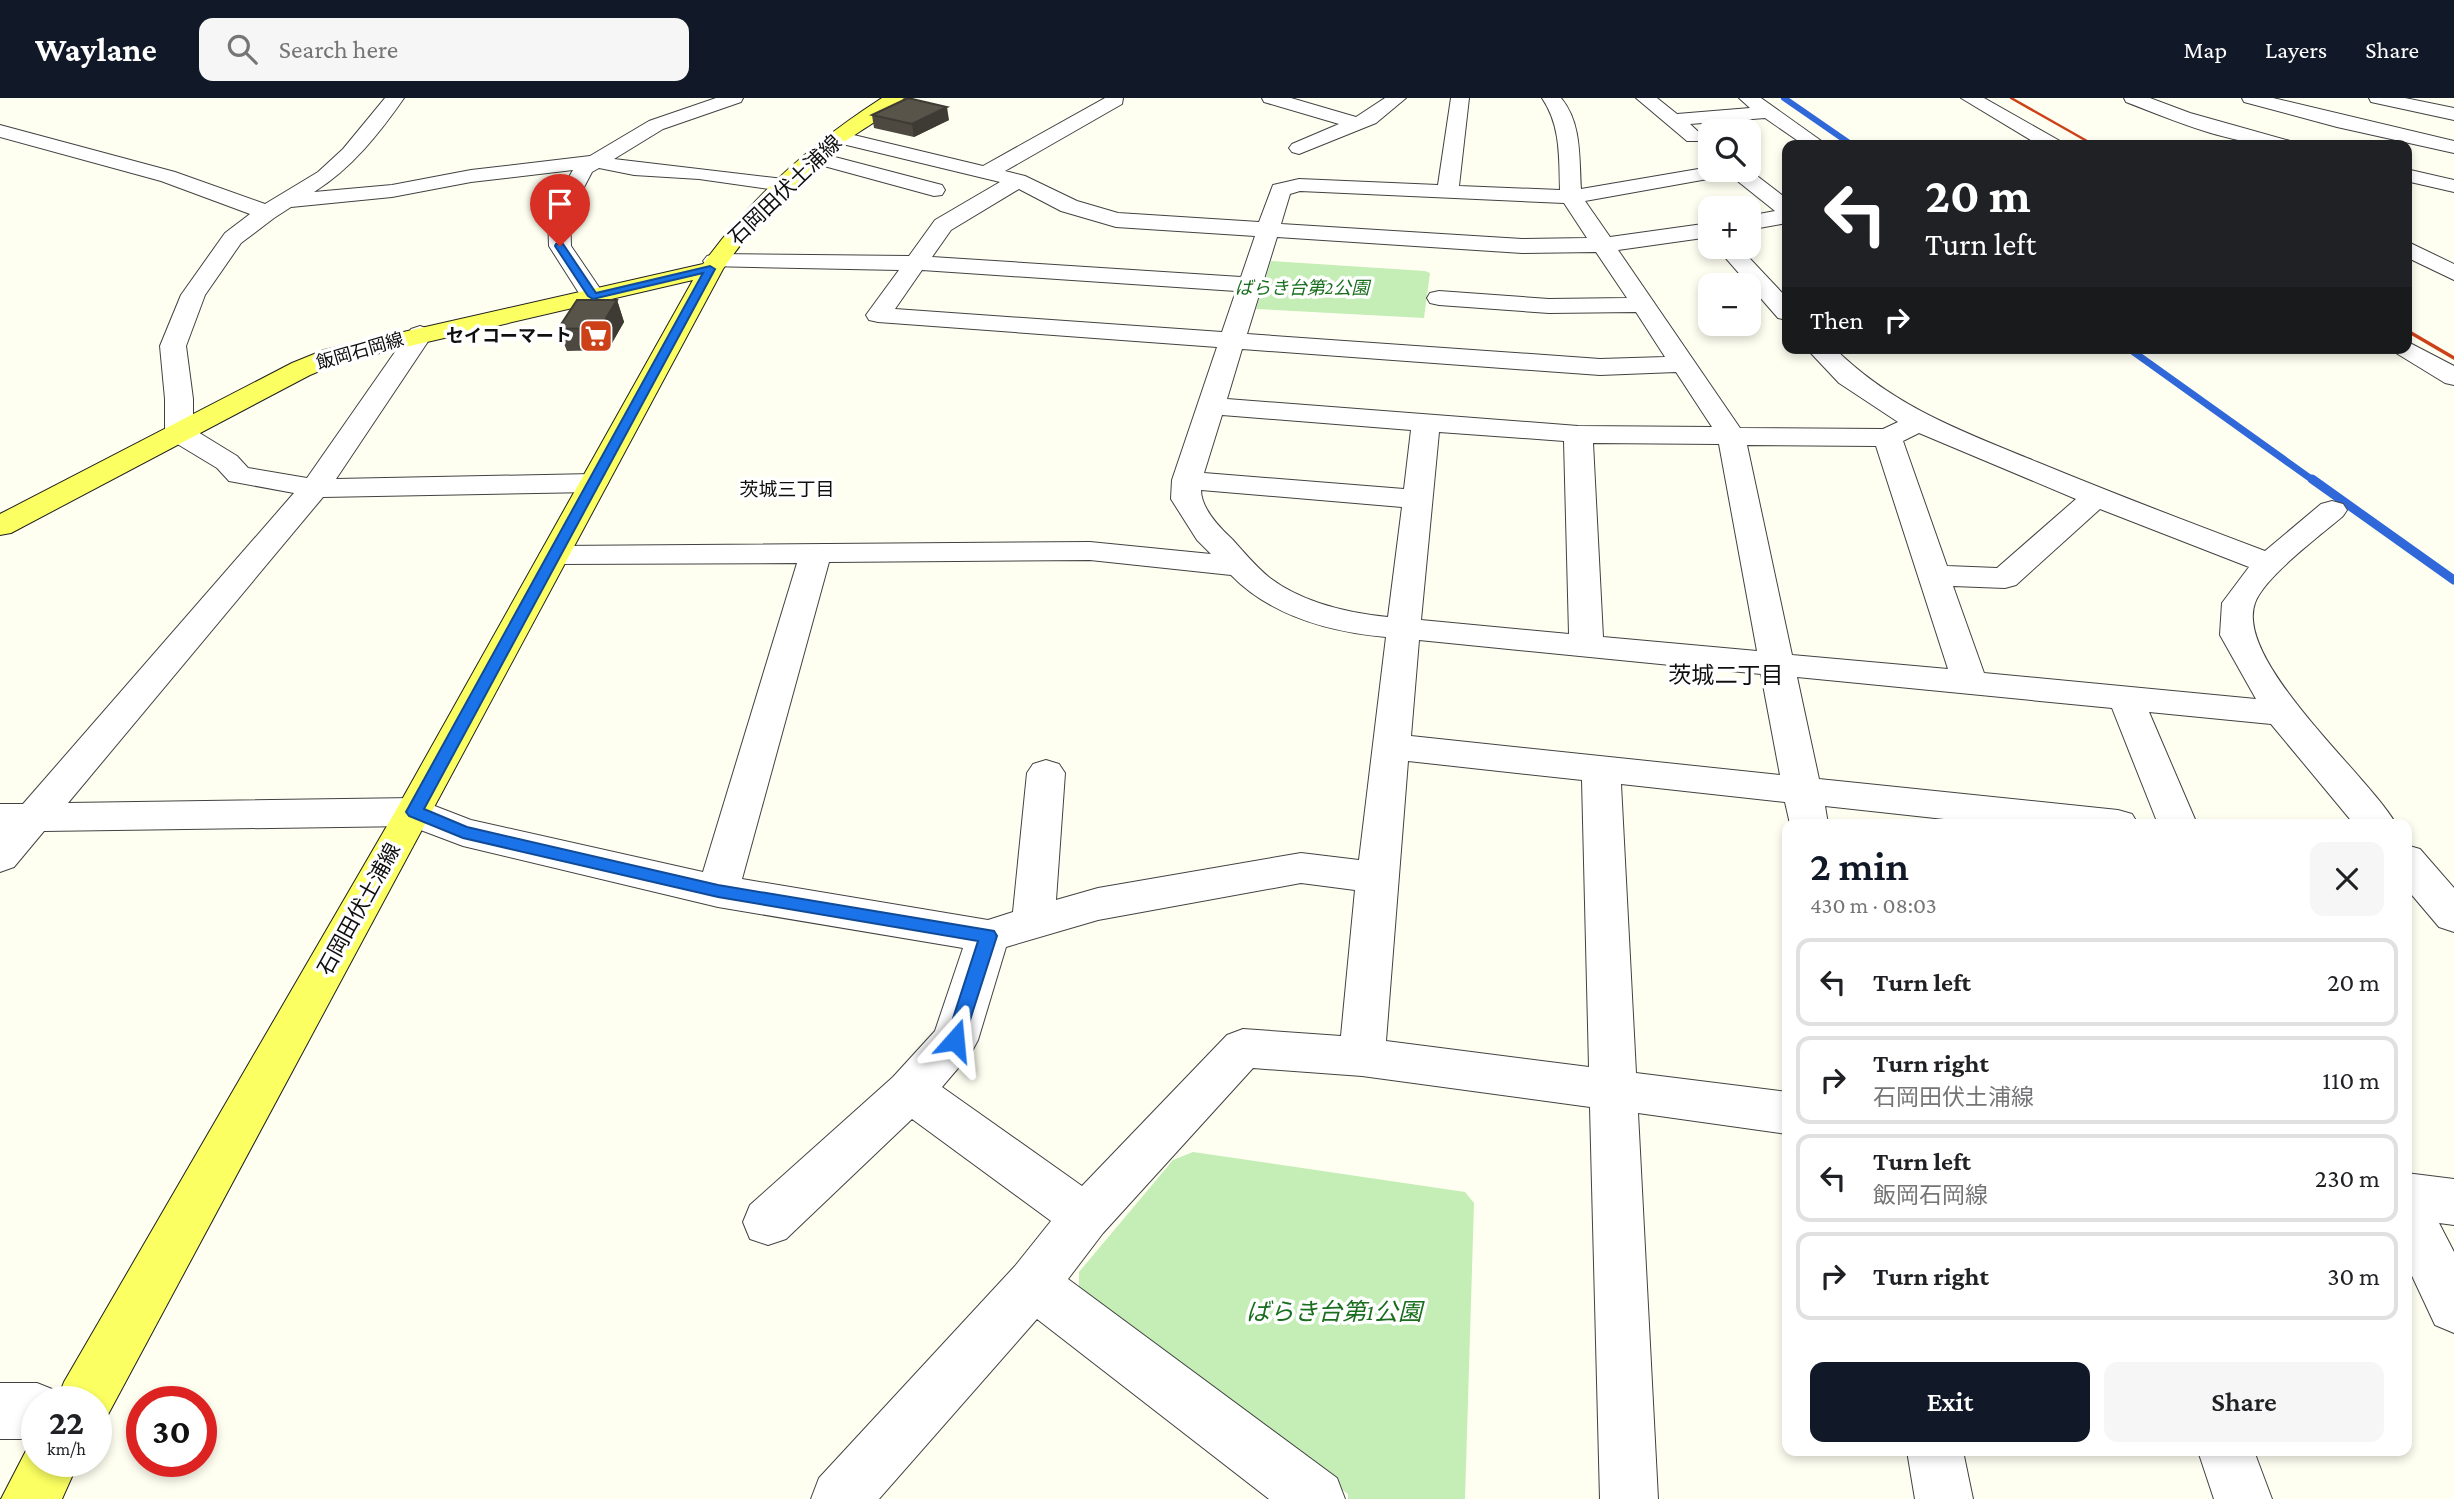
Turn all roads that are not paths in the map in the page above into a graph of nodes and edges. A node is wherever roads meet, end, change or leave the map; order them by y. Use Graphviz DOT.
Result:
graph roads {
  1 [pos="395,98"];
  2 [pos="734,98"];
  3 [pos="895,98"];
  4 [pos="1271,98"];
  5 [pos="1397,98"];
  6 [pos="1460,98"];
  7 [pos="1550,98"];
  8 [pos="1646,98"];
  9 [pos="1748,98"];
  10 [pos="1970,98"];
  11 [pos="2133,98"];
  12 [pos="2251,98"];
  13 [pos="2378,98"];
  14 [pos="1115,100"];
  15 [pos="1768,112"];
  16 [pos="2454,114"];
  17 [pos="1674,120"];
  18 [pos="1358,124"];
  19 [pos="0,131"];
  20 [pos="2238,134"];
  21 [pos="836,137"];
  22 [pos="1698,139"];
  23 [pos="1810,140"];
  24 [pos="2044,140"];
  25 [pos="2220,140"];
  26 [pos="2263,140"];
  27 [pos="2454,147"];
  28 [pos="1300,148"];
  29 [pos="813,157"];
  30 [pos="596,161"];
  31 [pos="987,172"];
  32 [pos="1698,175"];
  33 [pos="2412,176"];
  34 [pos="1018,180"];
  35 [pos="1751,182"];
  36 [pos="784,185"];
  37 [pos="2454,186"];
  38 [pos="934,190"];
  39 [pos="1448,192"];
  40 [pos="1571,197"];
  41 [pos="1782,206"];
  42 [pos="275,208"];
  43 [pos="1782,217"];
  44 [pos="1761,221"];
  45 [pos="1266,231"];
  46 [pos="1698,232"];
  47 [pos="1445,242"];
  48 [pos="1605,245"];
  49 [pos="2454,245"];
  50 [pos="2412,248"];
  51 [pos="2412,251"];
  52 [pos="1738,259"];
  53 [pos="917,263"];
  54 [pos="713,265"];
  55 [pos="2454,273"];
  56 [pos="1248,285"];
  57 [pos="593,296"];
  58 [pos="1439,299"];
  59 [pos="1645,305"];
  60 [pos="1782,308"];
  61 [pos="420,334"];
  62 [pos="1436,338"];
  63 [pos="1230,341"];
  64 [pos="2412,353"];
  65 [pos="1825,354"];
  66 [pos="1684,364"];
  67 [pos="2454,377"];
  68 [pos="1209,406"];
  69 [pos="1426,422"];
  70 [pos="1918,423"];
  71 [pos="179,433"];
  72 [pos="1578,434"];
  73 [pos="1731,435"];
  74 [pos="1888,438"];
  75 [pos="1186,480"];
  76 [pos="593,483"];
  77 [pos="315,488"];
  78 [pos="2096,497"];
  79 [pos="1418,499"];
  80 [pos="2332,510"];
  81 [pos="0,526"];
  82 [pos="816,553"];
  83 [pos="555,555"];
  84 [pos="2269,564"];
  85 [pos="1239,566"];
  86 [pos="1933,575"];
  87 [pos="1404,628"];
  88 [pos="1587,646"];
  89 [pos="1776,665"];
  90 [pos="1970,684"];
  91 [pos="2126,699"];
  92 [pos="2282,713"];
  93 [pos="1392,747"];
  94 [pos="1601,769"];
  95 [pos="1046,773"];
  96 [pos="1805,807"];
  97 [pos="414,812"];
  98 [pos="17,817"];
  99 [pos="2026,819"];
  100 [pos="2175,819"];
  101 [pos="2372,819"];
  102 [pos="0,857"];
  103 [pos="2412,867"];
  104 [pos="1377,877"];
  105 [pos="718,891"];
  106 [pos="2454,916"];
  107 [pos="1033,923"];
  108 [pos="988,936"];
  109 [pos="1362,1057"];
  110 [pos="1612,1090"];
  111 [pos="910,1091"];
  112 [pos="1782,1112"];
  113 [pos="2412,1197"];
  114 [pos="2454,1202"];
  115 [pos="1086,1217"];
  116 [pos="2412,1221"];
  117 [pos="768,1222"];
  118 [pos="1033,1284"];
  119 [pos="2454,1307"];
  120 [pos="93,1386"];
  121 [pos="0,1411"];
  122 [pos="21,1411"];
  123 [pos="1936,1456"];
  124 [pos="2228,1456"];
  125 [pos="42,1477"];
  126 [pos="30,1499"];
  127 [pos="841,1499"];
  128 [pos="1316,1499"];
  129 [pos="1629,1499"];
  130 [pos="1944,1499"];
  131 [pos="2243,1499"];
  1 -- 42 [label="street"];
  2 -- 30 [label="street"];
  3 -- 21 [label="main road, 石岡田伏土浦線"];
  4 -- 18 [label="street"];
  5 -- 18 [label="street"];
  6 -- 39 [label="street"];
  7 -- 40 [label="street"];
  8 -- 17 [label="street"];
  9 -- 15 [label="street"];
  10 -- 24 [label="street"];
  11 -- 20 [label="street"];
  12 -- 27 [label="street"];
  13 -- 16 [label="street"];
  14 -- 31 [label="street"];
  15 -- 17 [label="street"];
  15 -- 23 [label="street"];
  17 -- 22 [label="street"];
  18 -- 28 [label="street"];
  19 -- 42 [label="street"];
  20 -- 25 [label="street"];
  20 -- 26 [label="street"];
  21 -- 29 [label="main road, 石岡田伏土浦線"];
  21 -- 31 [label="street"];
  29 -- 36 [label="main road, 石岡田伏土浦線"];
  29 -- 38 [label="street"];
  30 -- 36 [label="street"];
  30 -- 42 [label="street"];
  30 -- 57 [label="street"];
  31 -- 34 [label="street"];
  32 -- 40 [label="street"];
  33 -- 37 [label="street"];
  34 -- 45 [label="street"];
  34 -- 53 [label="street"];
  35 -- 41 [label="street"];
  36 -- 54 [label="main road, 石岡田伏土浦線"];
  39 -- 40 [label="street"];
  39 -- 45 [label="street"];
  40 -- 48 [label="street"];
  42 -- 71 [label="street"];
  43 -- 44 [label="street"];
  45 -- 47 [label="street"];
  45 -- 56 [label="street"];
  46 -- 48 [label="street"];
  47 -- 48 [label="street"];
  47 -- 58 [label="street"];
  48 -- 59 [label="street"];
  49 -- 50 [label="street"];
  51 -- 55 [label="street"];
  52 -- 60 [label="street"];
  53 -- 54 [label="street"];
  53 -- 56 [label="street"];
  53 -- 63 [label="street"];
  54 -- 57 [label="main road, 飯岡石岡線"];
  54 -- 76 [label="main road, 石岡田伏土浦線"];
  56 -- 63 [label="street"];
  57 -- 61 [label="main road, 飯岡石岡線"];
  58 -- 59 [label="street"];
  58 -- 62 [label="street"];
  59 -- 66 [label="street"];
  61 -- 71 [label="main road, 飯岡石岡線"];
  61 -- 77 [label="street"];
  62 -- 63 [label="street"];
  62 -- 66 [label="street"];
  63 -- 68 [label="street"];
  64 -- 67 [label="street"];
  65 -- 70 [label="street"];
  66 -- 73 [label="street"];
  68 -- 69 [label="street"];
  68 -- 75 [label="street"];
  69 -- 72 [label="street"];
  69 -- 79 [label="street"];
  70 -- 74 [label="street"];
  70 -- 78 [label="street"];
  71 -- 77 [label="street"];
  71 -- 81 [label="main road, 飯岡石岡線"];
  72 -- 73 [label="street"];
  72 -- 88 [label="street"];
  73 -- 74 [label="street"];
  73 -- 89 [label="street"];
  74 -- 86 [label="street"];
  75 -- 79 [label="street"];
  75 -- 85 [label="street"];
  76 -- 77 [label="street"];
  76 -- 83 [label="main road, 石岡田伏土浦線"];
  77 -- 98 [label="street"];
  78 -- 84 [label="street"];
  78 -- 86 [label="street"];
  79 -- 87 [label="street"];
  80 -- 84 [label="street"];
  82 -- 83 [label="street"];
  82 -- 85 [label="street"];
  82 -- 105 [label="street"];
  83 -- 97 [label="main road, 石岡田伏土浦線"];
  84 -- 92 [label="street"];
  85 -- 87 [label="street"];
  86 -- 90 [label="street"];
  87 -- 88 [label="street"];
  87 -- 93 [label="street"];
  88 -- 89 [label="street"];
  89 -- 90 [label="street"];
  89 -- 96 [label="street"];
  90 -- 91 [label="street"];
  91 -- 92 [label="street"];
  91 -- 100 [label="street"];
  92 -- 101 [label="street"];
  93 -- 94 [label="street"];
  93 -- 104 [label="street"];
  94 -- 96 [label="street"];
  94 -- 110 [label="street"];
  95 -- 107 [label="street"];
  96 -- 99 [label="street"];
  97 -- 98 [label="street"];
  97 -- 105 [label="street"];
  97 -- 120 [label="main road, 石岡田伏土浦線"];
  98 -- 102 [label="street"];
  103 -- 106 [label="street"];
  104 -- 107 [label="street"];
  104 -- 109 [label="street"];
  105 -- 108 [label="street"];
  107 -- 108 [label="street"];
  108 -- 111 [label="street"];
  109 -- 110 [label="street"];
  109 -- 115 [label="street"];
  110 -- 112 [label="street"];
  110 -- 129 [label="street"];
  111 -- 115 [label="street"];
  111 -- 117 [label="street"];
  113 -- 114 [label="street"];
  115 -- 118 [label="street"];
  116 -- 119 [label="street"];
  118 -- 127 [label="street"];
  118 -- 128 [label="street"];
  121 -- 122 [label="street"];
  123 -- 130 [label="street"];
  124 -- 131 [label="street"];
  125 -- 126 [label="main road"];
}
